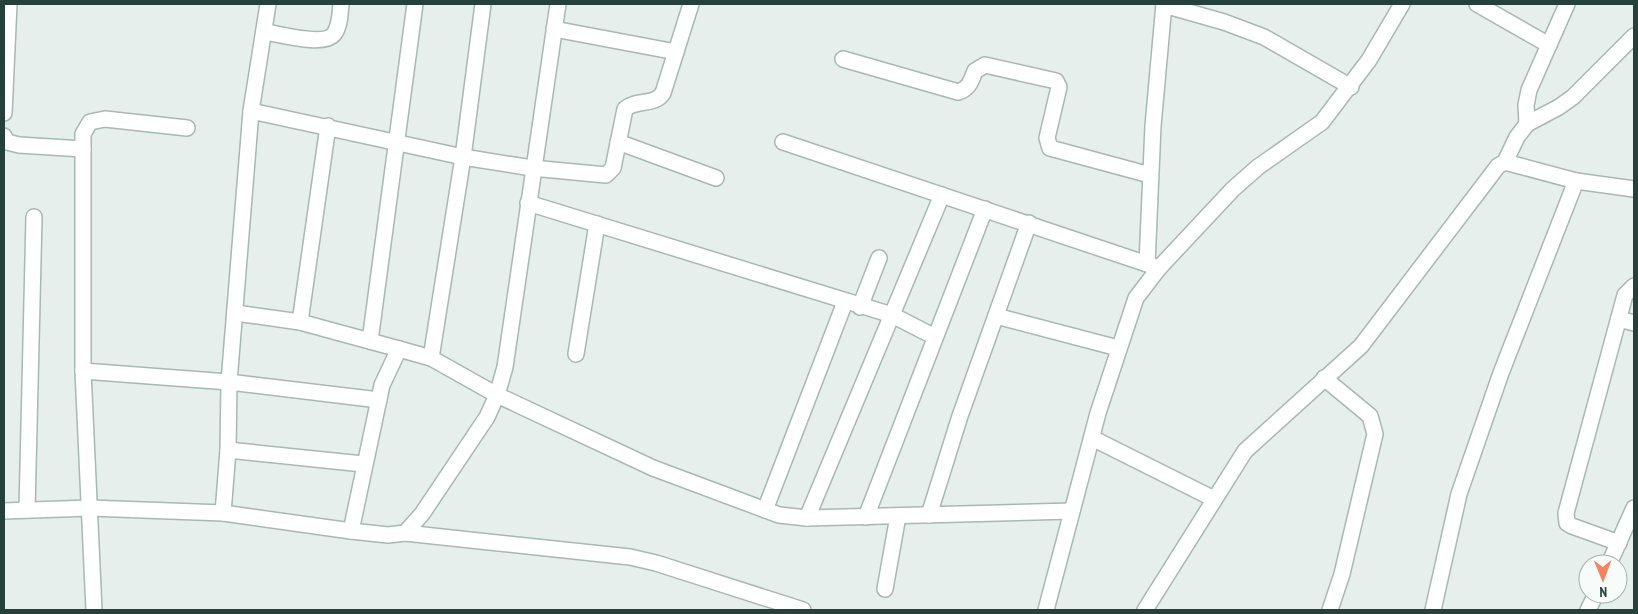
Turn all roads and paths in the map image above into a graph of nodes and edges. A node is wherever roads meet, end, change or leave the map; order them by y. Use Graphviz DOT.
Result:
graph roads {
  1 [pos="9,4"];
  2 [pos="268,4"];
  3 [pos="341,4"];
  4 [pos="415,4"];
  5 [pos="483,4"];
  6 [pos="558,4"];
  7 [pos="691,4"];
  8 [pos="1164,4"];
  9 [pos="1402,4"];
  10 [pos="1477,4"];
  11 [pos="1567,4"];
  12 [pos="1211,11"];
  13 [pos="554,29"];
  14 [pos="265,32"];
  15 [pos="1634,36"];
  16 [pos="1548,45"];
  17 [pos="676,52"];
  18 [pos="843,59"];
  19 [pos="1351,87"];
  20 [pos="251,111"];
  21 [pos="4,113"];
  22 [pos="1527,124"];
  23 [pos="328,126"];
  24 [pos="187,128"];
  25 [pos="4,136"];
  26 [pos="618,142"];
  27 [pos="783,142"];
  28 [pos="395,143"];
  29 [pos="83,149"];
  30 [pos="463,157"];
  31 [pos="1505,162"];
  32 [pos="532,168"];
  33 [pos="1150,175"];
  34 [pos="716,178"];
  35 [pos="1576,181"];
  36 [pos="1634,189"];
  37 [pos="942,195"];
  38 [pos="528,203"];
  39 [pos="985,209"];
  40 [pos="34,217"];
  41 [pos="1029,223"];
  42 [pos="597,224"];
  43 [pos="879,258"];
  44 [pos="1153,266"];
  45 [pos="1634,286"];
  46 [pos="845,302"];
  47 [pos="860,307"];
  48 [pos="236,313"];
  49 [pos="892,315"];
  50 [pos="996,316"];
  51 [pos="1619,319"];
  52 [pos="300,322"];
  53 [pos="1634,323"];
  54 [pos="935,337"];
  55 [pos="370,341"];
  56 [pos="1118,348"];
  57 [pos="399,349"];
  58 [pos="576,354"];
  59 [pos="431,358"];
  60 [pos="83,371"];
  61 [pos="1324,378"];
  62 [pos="229,382"];
  63 [pos="497,395"];
  64 [pos="379,400"];
  65 [pos="1092,438"];
  66 [pos="228,450"];
  67 [pos="363,464"];
  68 [pos="1214,499"];
  69 [pos="90,508"];
  70 [pos="1634,508"];
  71 [pos="27,510"];
  72 [pos="765,510"];
  73 [pos="4,511"];
  74 [pos="1072,511"];
  75 [pos="223,513"];
  76 [pos="929,515"];
  77 [pos="866,516"];
  78 [pos="898,516"];
  79 [pos="807,518"];
  80 [pos="351,531"];
  81 [pos="405,533"];
  82 [pos="1619,543"];
  83 [pos="1614,554"];
  84 [pos="886,589"];
  85 [pos="94,610"];
  86 [pos="803,610"];
  87 [pos="1046,610"];
  88 [pos="1145,610"];
  89 [pos="1330,610"];
  90 [pos="1433,610"];
  1 -- 21 [label="street"];
  2 -- 14 [label="street"];
  3 -- 14 [label="street"];
  4 -- 28 [label="street"];
  5 -- 30 [label="street"];
  6 -- 13 [label="street"];
  7 -- 17 [label="street"];
  8 -- 12 [label="street"];
  8 -- 33 [label="street"];
  9 -- 19 [label="street"];
  10 -- 16 [label="street"];
  11 -- 16 [label="street"];
  12 -- 19 [label="street"];
  13 -- 17 [label="street"];
  13 -- 32 [label="street"];
  14 -- 20 [label="street"];
  15 -- 22 [label="street"];
  16 -- 22 [label="street"];
  17 -- 26 [label="street"];
  18 -- 33 [label="street"];
  19 -- 44 [label="street"];
  20 -- 23 [label="street"];
  20 -- 48 [label="street"];
  22 -- 31 [label="street"];
  23 -- 28 [label="street"];
  23 -- 52 [label="street"];
  24 -- 29 [label="street"];
  25 -- 29 [label="street"];
  26 -- 32 [label="street"];
  26 -- 34 [label="street"];
  27 -- 37 [label="street"];
  28 -- 30 [label="street"];
  28 -- 55 [label="street"];
  29 -- 60 [label="street"];
  30 -- 32 [label="street"];
  30 -- 59 [label="street"];
  31 -- 35 [label="street"];
  31 -- 61 [label="street"];
  32 -- 38 [label="street"];
  33 -- 44 [label="street"];
  35 -- 36 [label="street"];
  35 -- 90 [label="street"];
  37 -- 39 [label="street"];
  37 -- 49 [label="street"];
  38 -- 42 [label="street"];
  38 -- 63 [label="street"];
  39 -- 41 [label="street"];
  39 -- 54 [label="street"];
  40 -- 71 [label="street"];
  41 -- 44 [label="street"];
  41 -- 50 [label="street"];
  42 -- 46 [label="street"];
  42 -- 58 [label="street"];
  43 -- 47 [label="street"];
  44 -- 56 [label="street"];
  45 -- 51 [label="street"];
  46 -- 47 [label="street"];
  46 -- 72 [label="street"];
  47 -- 49 [label="street"];
  48 -- 52 [label="street"];
  48 -- 62 [label="street"];
  49 -- 54 [label="street"];
  49 -- 79 [label="street"];
  50 -- 56 [label="street"];
  50 -- 76 [label="street"];
  51 -- 53 [label="street"];
  51 -- 82 [label="street"];
  52 -- 55 [label="street"];
  54 -- 77 [label="street"];
  55 -- 57 [label="street"];
  56 -- 65 [label="street"];
  57 -- 59 [label="street"];
  57 -- 64 [label="street"];
  59 -- 63 [label="street"];
  60 -- 62 [label="street"];
  60 -- 69 [label="street"];
  61 -- 68 [label="street"];
  61 -- 89 [label="street"];
  62 -- 64 [label="street"];
  62 -- 66 [label="street"];
  63 -- 72 [label="street"];
  63 -- 81 [label="street"];
  64 -- 67 [label="street"];
  65 -- 68 [label="street"];
  65 -- 74 [label="street"];
  66 -- 67 [label="street"];
  66 -- 75 [label="street"];
  67 -- 80 [label="street"];
  68 -- 88 [label="street"];
  69 -- 71 [label="street"];
  69 -- 75 [label="street"];
  69 -- 85 [label="street"];
  70 -- 82 [label="street"];
  71 -- 73 [label="street"];
  72 -- 79 [label="street"];
  74 -- 76 [label="street"];
  74 -- 87 [label="street"];
  75 -- 80 [label="street"];
  76 -- 78 [label="street"];
  77 -- 78 [label="street"];
  77 -- 79 [label="street"];
  78 -- 84 [label="street"];
  80 -- 81 [label="street"];
  81 -- 86 [label="street"];
  82 -- 83 [label="street"];
}
